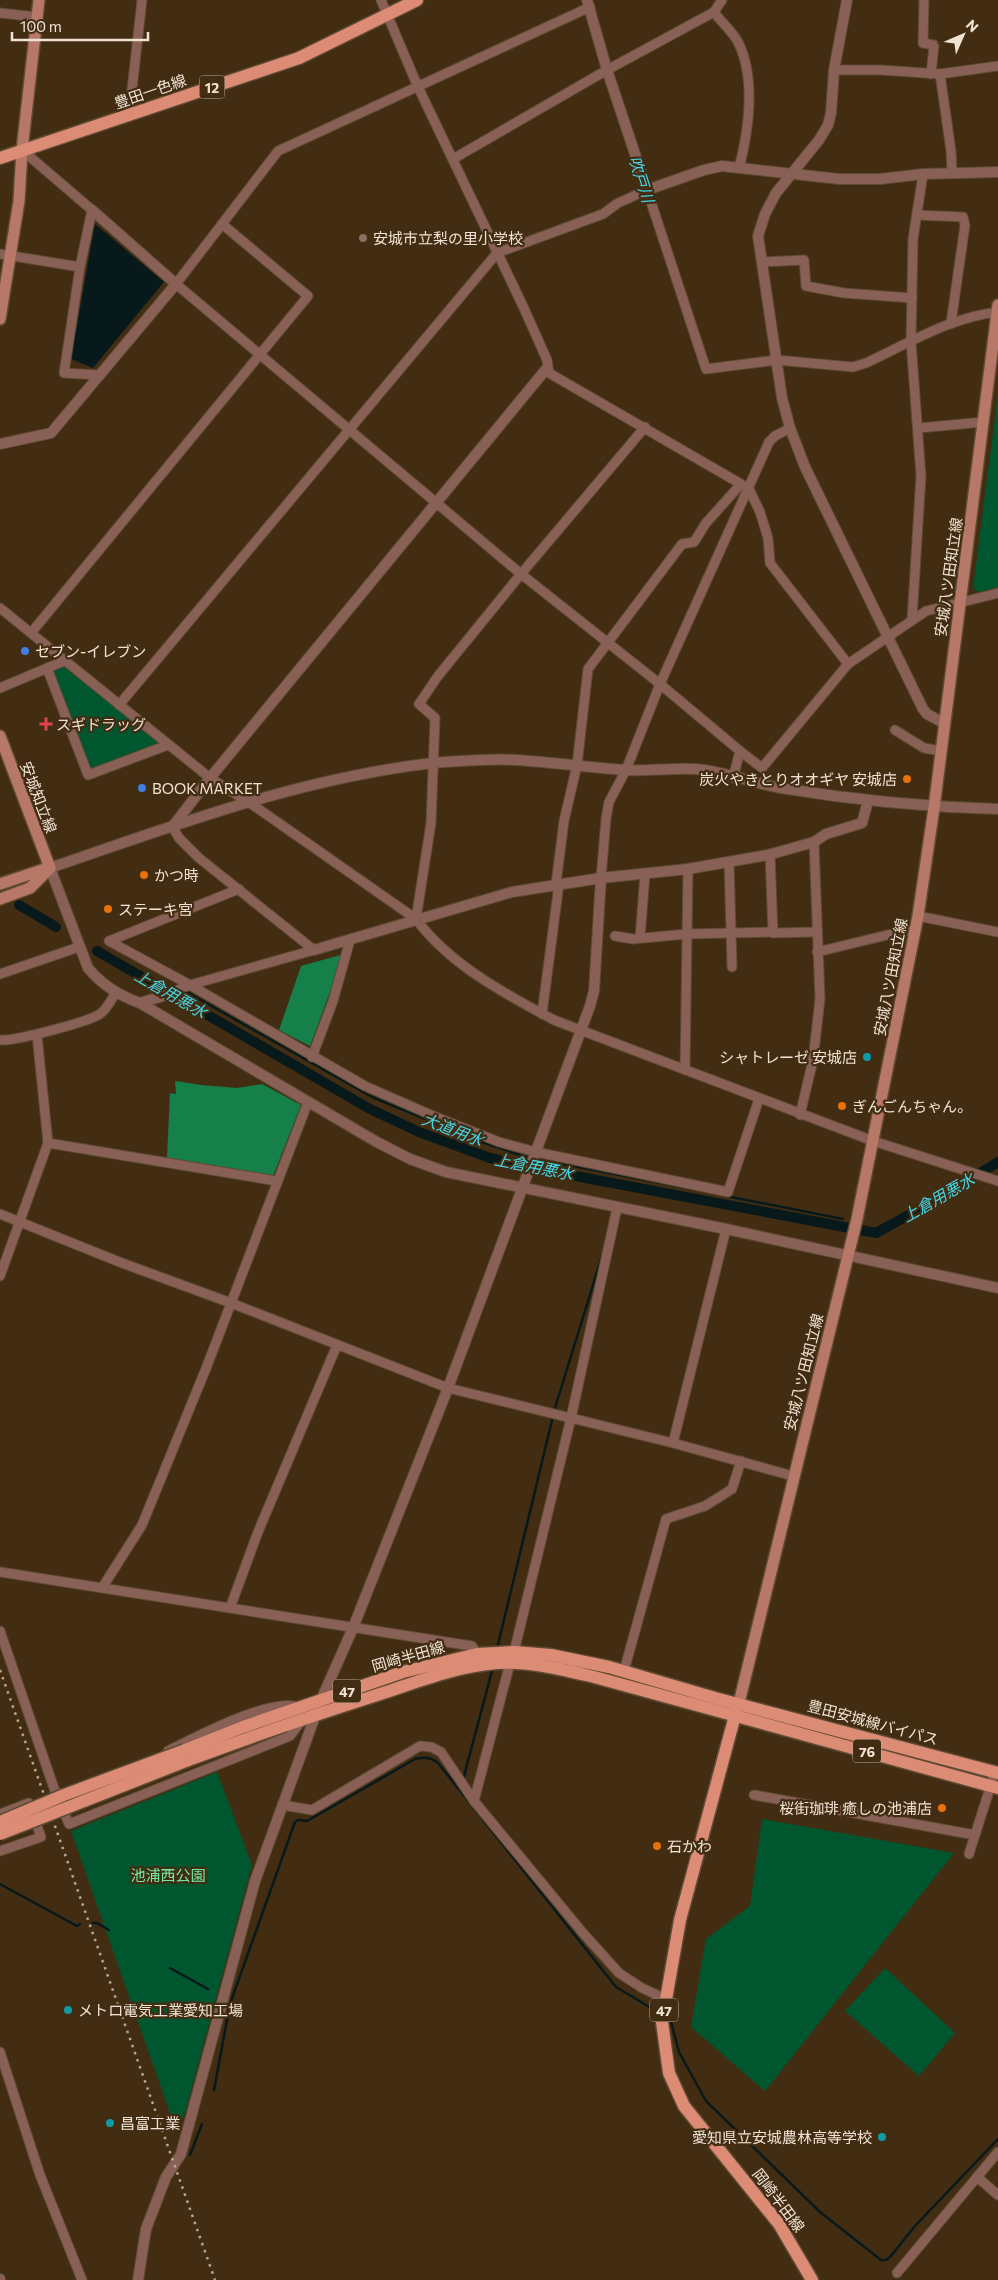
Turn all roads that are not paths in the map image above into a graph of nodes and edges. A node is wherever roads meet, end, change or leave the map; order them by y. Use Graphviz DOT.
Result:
graph roads {
  1 [pos="39,0"];
  2 [pos="142,0"];
  3 [pos="381,0"];
  4 [pos="417,0"];
  5 [pos="722,0"];
  6 [pos="847,0"];
  7 [pos="924,0"];
  8 [pos="589,5"];
  9 [pos="0,12"];
  10 [pos="714,12"];
  11 [pos="388,15"];
  12 [pos="37,17"];
  13 [pos="998,66"];
  14 [pos="607,70"];
  15 [pos="834,70"];
  16 [pos="935,74"];
  17 [pos="418,87"];
  18 [pos="129,116"];
  19 [pos="22,150"];
  20 [pos="0,158"];
  21 [pos="453,158"];
  22 [pos="739,168"];
  23 [pos="998,172"];
  24 [pos="952,173"];
  25 [pos="792,174"];
  26 [pos="923,174"];
  27 [pos="647,190"];
  28 [pos="92,210"];
  29 [pos="917,216"];
  30 [pos="222,224"];
  31 [pos="497,253"];
  32 [pos="5,254"];
  33 [pos="762,262"];
  34 [pos="80,267"];
  35 [pos="176,284"];
  36 [pos="912,298"];
  37 [pos="998,310"];
  38 [pos="0,319"];
  39 [pos="951,323"];
  40 [pos="996,340"];
  41 [pos="911,342"];
  42 [pos="261,354"];
  43 [pos="777,360"];
  44 [pos="547,368"];
  45 [pos="100,375"];
  46 [pos="984,422"];
  47 [pos="645,427"];
  48 [pos="790,428"];
  49 [pos="918,428"];
  50 [pos="350,429"];
  51 [pos="0,444"];
  52 [pos="745,486"];
  53 [pos="436,502"];
  54 [pos="521,574"];
  55 [pos="998,593"];
  56 [pos="959,602"];
  57 [pos="0,608"];
  58 [pos="912,620"];
  59 [pos="31,633"];
  60 [pos="889,636"];
  61 [pos="607,642"];
  62 [pos="64,661"];
  63 [pos="848,664"];
  64 [pos="47,668"];
  65 [pos="660,684"];
  66 [pos="0,688"];
  67 [pos="119,705"];
  68 [pos="944,723"];
  69 [pos="895,730"];
  70 [pos="0,736"];
  71 [pos="168,745"];
  72 [pos="740,751"];
  73 [pos="941,751"];
  74 [pos="434,763"];
  75 [pos="577,765"];
  76 [pos="626,770"];
  77 [pos="210,778"];
  78 [pos="733,778"];
  79 [pos="868,801"];
  80 [pos="250,803"];
  81 [pos="934,808"];
  82 [pos="998,809"];
  83 [pos="172,826"];
  84 [pos="814,842"];
  85 [pos="770,854"];
  86 [pos="729,862"];
  87 [pos="50,868"];
  88 [pos="688,869"];
  89 [pos="645,874"];
  90 [pos="601,878"];
  91 [pos="0,884"];
  92 [pos="558,884"];
  93 [pos="239,889"];
  94 [pos="0,898"];
  95 [pos="918,916"];
  96 [pos="416,919"];
  97 [pos="916,928"];
  98 [pos="773,932"];
  99 [pos="817,932"];
  100 [pos="998,932"];
  101 [pos="731,933"];
  102 [pos="686,934"];
  103 [pos="616,936"];
  104 [pos="640,938"];
  105 [pos="350,940"];
  106 [pos="79,947"];
  107 [pos="314,950"];
  108 [pos="817,952"];
  109 [pos="732,967"];
  110 [pos="0,974"];
  111 [pos="190,985"];
  112 [pos="116,992"];
  113 [pos="163,996"];
  114 [pos="140,1003"];
  115 [pos="542,1014"];
  116 [pos="582,1030"];
  117 [pos="37,1034"];
  118 [pos="0,1040"];
  119 [pos="312,1057"];
  120 [pos="684,1070"];
  121 [pos="759,1099"];
  122 [pos="308,1102"];
  123 [pos="800,1114"];
  124 [pos="873,1141"];
  125 [pos="48,1143"];
  126 [pos="535,1153"];
  127 [pos="998,1180"];
  128 [pos="277,1182"];
  129 [pos="522,1188"];
  130 [pos="617,1208"];
  131 [pos="0,1214"];
  132 [pos="21,1222"];
  133 [pos="726,1229"];
  134 [pos="847,1255"];
  135 [pos="0,1276"];
  136 [pos="998,1288"];
  137 [pos="231,1303"];
  138 [pos="337,1345"];
  139 [pos="448,1388"];
  140 [pos="571,1418"];
  141 [pos="673,1443"];
  142 [pos="741,1461"];
  143 [pos="793,1476"];
  144 [pos="0,1572"];
  145 [pos="102,1588"];
  146 [pos="230,1608"];
  147 [pos="353,1628"];
  148 [pos="0,1631"];
  149 [pos="477,1654"];
  150 [pos="512,1657"];
  151 [pos="624,1671"];
  152 [pos="321,1700"];
  153 [pos="739,1703"];
  154 [pos="302,1714"];
  155 [pos="317,1714"];
  156 [pos="734,1716"];
  157 [pos="186,1756"];
  158 [pos="996,1773"];
  159 [pos="994,1787"];
  160 [pos="56,1794"];
  161 [pos="754,1795"];
  162 [pos="474,1801"];
  163 [pos="282,1804"];
  164 [pos="0,1814"];
  165 [pos="0,1822"];
  166 [pos="0,1834"];
  167 [pos="975,1835"];
  168 [pos="0,1851"];
  169 [pos="969,1854"];
  170 [pos="666,1999"];
  171 [pos="0,2052"];
  172 [pos="998,2152"];
  173 [pos="977,2177"];
  174 [pos="998,2195"];
  175 [pos="897,2273"];
  176 [pos="82,2280"];
  177 [pos="138,2280"];
  178 [pos="812,2280"];
  1 -- 12 [label="main road"];
  2 -- 18 [label="street"];
  3 -- 11 [label="street"];
  4 -- 11 [label="main road, 豊田一色線 / 12"];
  5 -- 10 [label="street"];
  6 -- 15 [label="street"];
  7 -- 16 [label="street"];
  8 -- 14 [label="street"];
  8 -- 17 [label="street"];
  9 -- 12 [label="street"];
  10 -- 14 [label="street"];
  10 -- 22 [label="street"];
  11 -- 17 [label="street"];
  11 -- 18 [label="main road, 豊田一色線 / 12"];
  12 -- 19 [label="main road"];
  13 -- 16 [label="street"];
  14 -- 21 [label="street"];
  14 -- 27 [label="street"];
  15 -- 16 [label="street"];
  15 -- 25 [label="street"];
  16 -- 24 [label="street"];
  17 -- 21 [label="street"];
  17 -- 30 [label="street"];
  18 -- 19 [label="main road, 豊田一色線 / 12"];
  19 -- 20 [label="main road, 豊田一色線 / 12"];
  19 -- 28 [label="street"];
  19 -- 32 [label="main road"];
  21 -- 31 [label="street"];
  22 -- 25 [label="street"];
  22 -- 27 [label="street"];
  23 -- 24 [label="street"];
  24 -- 26 [label="street"];
  25 -- 26 [label="street"];
  25 -- 33 [label="street"];
  26 -- 29 [label="street"];
  27 -- 31 [label="street"];
  27 -- 43 [label="street"];
  28 -- 34 [label="street"];
  28 -- 35 [label="street"];
  29 -- 36 [label="street"];
  29 -- 39 [label="street"];
  30 -- 35 [label="street"];
  30 -- 42 [label="street"];
  31 -- 44 [label="street"];
  31 -- 50 [label="street"];
  32 -- 34 [label="street"];
  32 -- 38 [label="main road"];
  33 -- 36 [label="street"];
  33 -- 43 [label="street"];
  34 -- 45 [label="street"];
  35 -- 42 [label="street"];
  35 -- 45 [label="street"];
  36 -- 41 [label="street"];
  37 -- 39 [label="street"];
  37 -- 40 [label="main road, 安城八ツ田知立線"];
  39 -- 41 [label="street"];
  40 -- 46 [label="main road, 安城八ツ田知立線"];
  41 -- 43 [label="street"];
  41 -- 49 [label="street"];
  42 -- 50 [label="street"];
  42 -- 59 [label="street"];
  43 -- 48 [label="street"];
  44 -- 47 [label="street"];
  44 -- 53 [label="street"];
  45 -- 51 [label="street"];
  46 -- 49 [label="street"];
  46 -- 56 [label="main road, 安城八ツ田知立線"];
  47 -- 52 [label="street"];
  47 -- 54 [label="street"];
  48 -- 52 [label="street"];
  48 -- 60 [label="street"];
  49 -- 58 [label="street"];
  50 -- 53 [label="street"];
  50 -- 67 [label="street"];
  52 -- 61 [label="street"];
  52 -- 63 [label="street"];
  52 -- 65 [label="street"];
  53 -- 54 [label="street"];
  53 -- 77 [label="street"];
  54 -- 61 [label="street"];
  54 -- 74 [label="street"];
  55 -- 56 [label="street"];
  56 -- 58 [label="street"];
  56 -- 68 [label="main road, 安城八ツ田知立線"];
  57 -- 59 [label="street"];
  58 -- 60 [label="street"];
  59 -- 62 [label="street"];
  60 -- 63 [label="street"];
  60 -- 68 [label="street"];
  61 -- 65 [label="street"];
  61 -- 75 [label="street"];
  62 -- 64 [label="street"];
  62 -- 67 [label="street"];
  63 -- 72 [label="street"];
  64 -- 66 [label="street"];
  64 -- 71 [label="street"];
  65 -- 72 [label="street"];
  65 -- 76 [label="street"];
  67 -- 71 [label="street"];
  68 -- 73 [label="main road, 安城八ツ田知立線"];
  69 -- 73 [label="street"];
  70 -- 87 [label="main road, 安城知立線"];
  71 -- 77 [label="street"];
  72 -- 78 [label="street"];
  73 -- 81 [label="main road, 安城八ツ田知立線"];
  74 -- 75 [label="street"];
  74 -- 80 [label="street"];
  74 -- 96 [label="street"];
  75 -- 76 [label="street"];
  75 -- 92 [label="street"];
  76 -- 78 [label="street"];
  76 -- 90 [label="street"];
  77 -- 80 [label="street"];
  77 -- 83 [label="street"];
  78 -- 79 [label="street"];
  79 -- 81 [label="street"];
  79 -- 84 [label="street"];
  80 -- 83 [label="street"];
  80 -- 96 [label="street"];
  81 -- 82 [label="street"];
  81 -- 95 [label="main road, 安城八ツ田知立線"];
  83 -- 87 [label="street"];
  83 -- 93 [label="street"];
  84 -- 85 [label="street"];
  84 -- 99 [label="street"];
  85 -- 86 [label="street"];
  85 -- 98 [label="street"];
  86 -- 88 [label="street"];
  86 -- 101 [label="street"];
  87 -- 91 [label="main road"];
  87 -- 94 [label="main road"];
  87 -- 106 [label="street"];
  88 -- 89 [label="street"];
  88 -- 102 [label="street"];
  89 -- 90 [label="street"];
  89 -- 104 [label="street"];
  90 -- 92 [label="street"];
  90 -- 116 [label="street"];
  92 -- 96 [label="street"];
  92 -- 115 [label="street"];
  93 -- 107 [label="street"];
  93 -- 111 [label="street"];
  95 -- 97 [label="main road, 安城八ツ田知立線"];
  95 -- 100 [label="street"];
  96 -- 105 [label="street"];
  96 -- 115 [label="street"];
  97 -- 108 [label="street"];
  97 -- 124 [label="main road, 安城八ツ田知立線"];
  98 -- 99 [label="street"];
  98 -- 101 [label="street"];
  99 -- 108 [label="street"];
  101 -- 102 [label="street"];
  101 -- 109 [label="street"];
  102 -- 104 [label="street"];
  102 -- 120 [label="street"];
  103 -- 104 [label="street"];
  105 -- 107 [label="street"];
  105 -- 119 [label="street"];
  106 -- 110 [label="street"];
  106 -- 112 [label="street"];
  107 -- 111 [label="street"];
  108 -- 123 [label="street"];
  111 -- 113 [label="street"];
  111 -- 119 [label="street"];
  112 -- 114 [label="street"];
  112 -- 117 [label="street"];
  113 -- 114 [label="street"];
  114 -- 122 [label="street"];
  115 -- 116 [label="street"];
  116 -- 120 [label="street"];
  116 -- 126 [label="street"];
  117 -- 118 [label="street"];
  117 -- 125 [label="street"];
  119 -- 126 [label="street"];
  120 -- 121 [label="street"];
  121 -- 123 [label="street"];
  121 -- 126 [label="street"];
  122 -- 128 [label="street"];
  122 -- 129 [label="street"];
  123 -- 124 [label="street"];
  124 -- 127 [label="street"];
  124 -- 134 [label="main road, 安城八ツ田知立線"];
  125 -- 128 [label="street"];
  125 -- 132 [label="street"];
  126 -- 129 [label="street"];
  128 -- 137 [label="street"];
  129 -- 130 [label="street"];
  129 -- 139 [label="street"];
  130 -- 133 [label="street"];
  130 -- 140 [label="street"];
  131 -- 132 [label="street"];
  132 -- 135 [label="street"];
  132 -- 137 [label="street"];
  133 -- 134 [label="street"];
  133 -- 141 [label="street"];
  134 -- 136 [label="street"];
  134 -- 143 [label="main road, 安城八ツ田知立線"];
  137 -- 138 [label="street"];
  137 -- 145 [label="street"];
  138 -- 139 [label="street"];
  138 -- 146 [label="street"];
  139 -- 140 [label="street"];
  139 -- 147 [label="street"];
  140 -- 141 [label="street"];
  140 -- 150 [label="street"];
  141 -- 142 [label="street"];
  142 -- 143 [label="street"];
  142 -- 151 [label="street"];
  143 -- 153 [label="main road, 安城八ツ田知立線"];
  144 -- 145 [label="street"];
  145 -- 146 [label="street"];
  146 -- 147 [label="street"];
  147 -- 149 [label="street"];
  147 -- 152 [label="street"];
  148 -- 160 [label="street"];
  149 -- 150 [label="main road, 岡崎半田線 / 47"];
  149 -- 152 [label="main road, 岡崎半田線 / 47"];
  150 -- 151 [label="main road, 岡崎半田線 / 47"];
  150 -- 155 [label="main road, 岡崎半田線 / 47"];
  150 -- 156 [label="main road, 岡崎半田線 / 47"];
  150 -- 162 [label="street"];
  151 -- 153 [label="main road, 岡崎半田線 / 47"];
  152 -- 154 [label="main road, 岡崎半田線 / 47"];
  152 -- 155 [label="street"];
  153 -- 156 [label="main road, 岡崎半田線 / 47"];
  153 -- 158 [label="main road, 豊田安城線バイパス / 76"];
  154 -- 155 [label="main road, 岡崎半田線 / 47"];
  154 -- 157 [label="main road, 岡崎半田線 / 47"];
  154 -- 160 [label="street"];
  154 -- 160 [label="street"];
  155 -- 163 [label="street"];
  156 -- 159 [label="main road, 豊田安城線バイパス / 76"];
  156 -- 170 [label="main road, 岡崎半田線 / 47"];
  157 -- 165 [label="main road, 岡崎半田線 / 47, bridge"];
  157 -- 166 [label="main road, 岡崎半田線 / 47, bridge"];
  158 -- 159 [label="street"];
  159 -- 167 [label="street"];
  161 -- 167 [label="street"];
  162 -- 163 [label="street"];
  162 -- 170 [label="street"];
  163 -- 177 [label="street"];
  164 -- 168 [label="street"];
  167 -- 169 [label="street"];
  170 -- 178 [label="main road, 岡崎半田線 / 47"];
  171 -- 176 [label="street"];
  172 -- 173 [label="street"];
  173 -- 174 [label="street"];
  173 -- 175 [label="street"];
}
